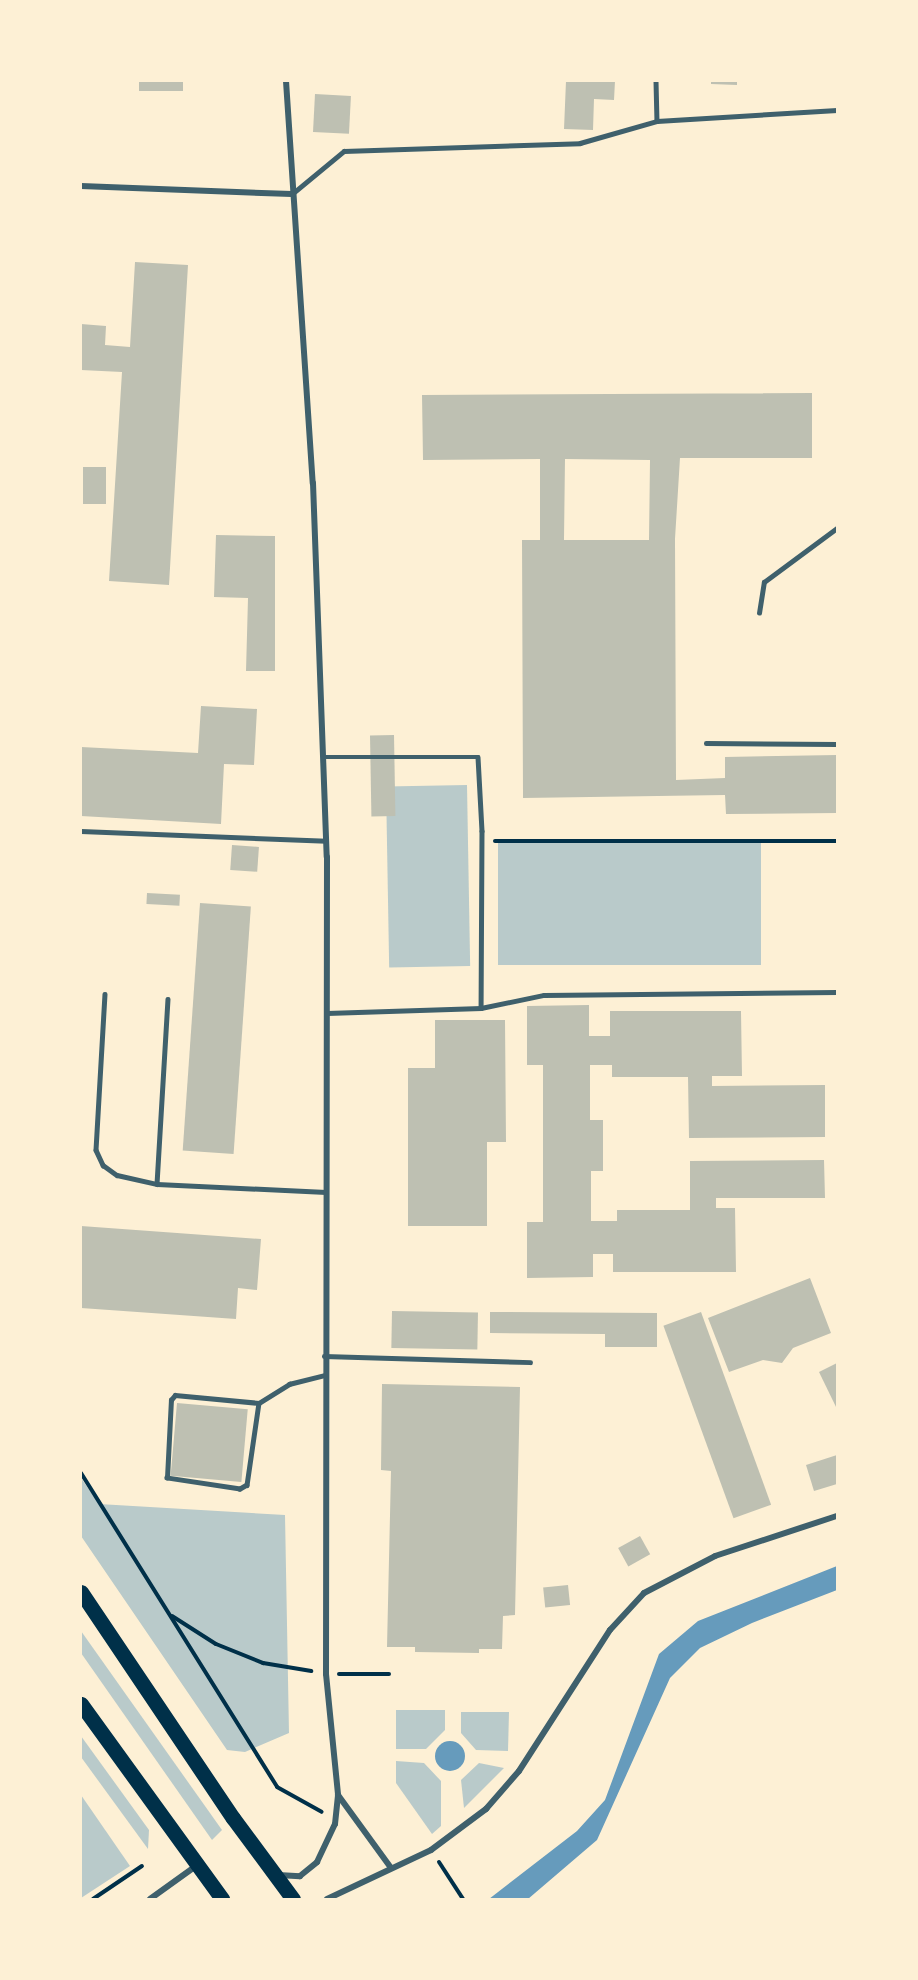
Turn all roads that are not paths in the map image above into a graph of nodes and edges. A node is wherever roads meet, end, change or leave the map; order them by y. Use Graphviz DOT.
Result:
graph roads {
  1 [pos="286,81"];
  2 [pos="656,81"];
  3 [pos="837,110"];
  4 [pos="657,121"];
  5 [pos="81,186"];
  6 [pos="292,194"];
  7 [pos="837,528"];
  8 [pos="759,613"];
  9 [pos="706,743"];
  10 [pos="837,744"];
  11 [pos="323,757"];
  12 [pos="81,831"];
  13 [pos="326,841"];
  14 [pos="837,992"];
  15 [pos="105,993"];
  16 [pos="168,999"];
  17 [pos="481,1008"];
  18 [pos="327,1012"];
  19 [pos="157,1184"];
  20 [pos="326,1192"];
  21 [pos="324,1356"];
  22 [pos="530,1362"];
  23 [pos="324,1375"];
  24 [pos="259,1403"];
  25 [pos="837,1516"];
  26 [pos="81,1592"];
  27 [pos="81,1704"];
  28 [pos="338,1795"];
  29 [pos="197,1866"];
  30 [pos="392,1868"];
  31 [pos="271,1872"];
  32 [pos="150,1899"];
  33 [pos="222,1899"];
  34 [pos="293,1899"];
  35 [pos="327,1899"];
  1 -- 6 [label="street"];
  2 -- 4 [label="lane"];
  3 -- 4 [label="lane"];
  4 -- 6 [label="lane"];
  5 -- 6 [label="street"];
  6 -- 11 [label="street"];
  7 -- 8 [label="lane"];
  9 -- 10 [label="lane"];
  11 -- 13 [label="street"];
  11 -- 17 [label="lane"];
  12 -- 13 [label="lane"];
  13 -- 18 [label="street"];
  14 -- 17 [label="lane"];
  15 -- 19 [label="lane"];
  16 -- 19 [label="lane"];
  17 -- 18 [label="lane"];
  18 -- 20 [label="street"];
  19 -- 20 [label="lane"];
  20 -- 21 [label="street"];
  21 -- 22 [label="lane"];
  21 -- 23 [label="street"];
  23 -- 24 [label="lane"];
  23 -- 28 [label="street"];
  24 -- 24 [label="lane"];
  25 -- 30 [label="street"];
  26 -- 31 [label="main road"];
  27 -- 29 [label="main road"];
  28 -- 30 [label="street"];
  28 -- 31 [label="street"];
  29 -- 32 [label="street"];
  29 -- 33 [label="main road"];
  30 -- 35 [label="street"];
  31 -- 34 [label="main road"];
}
